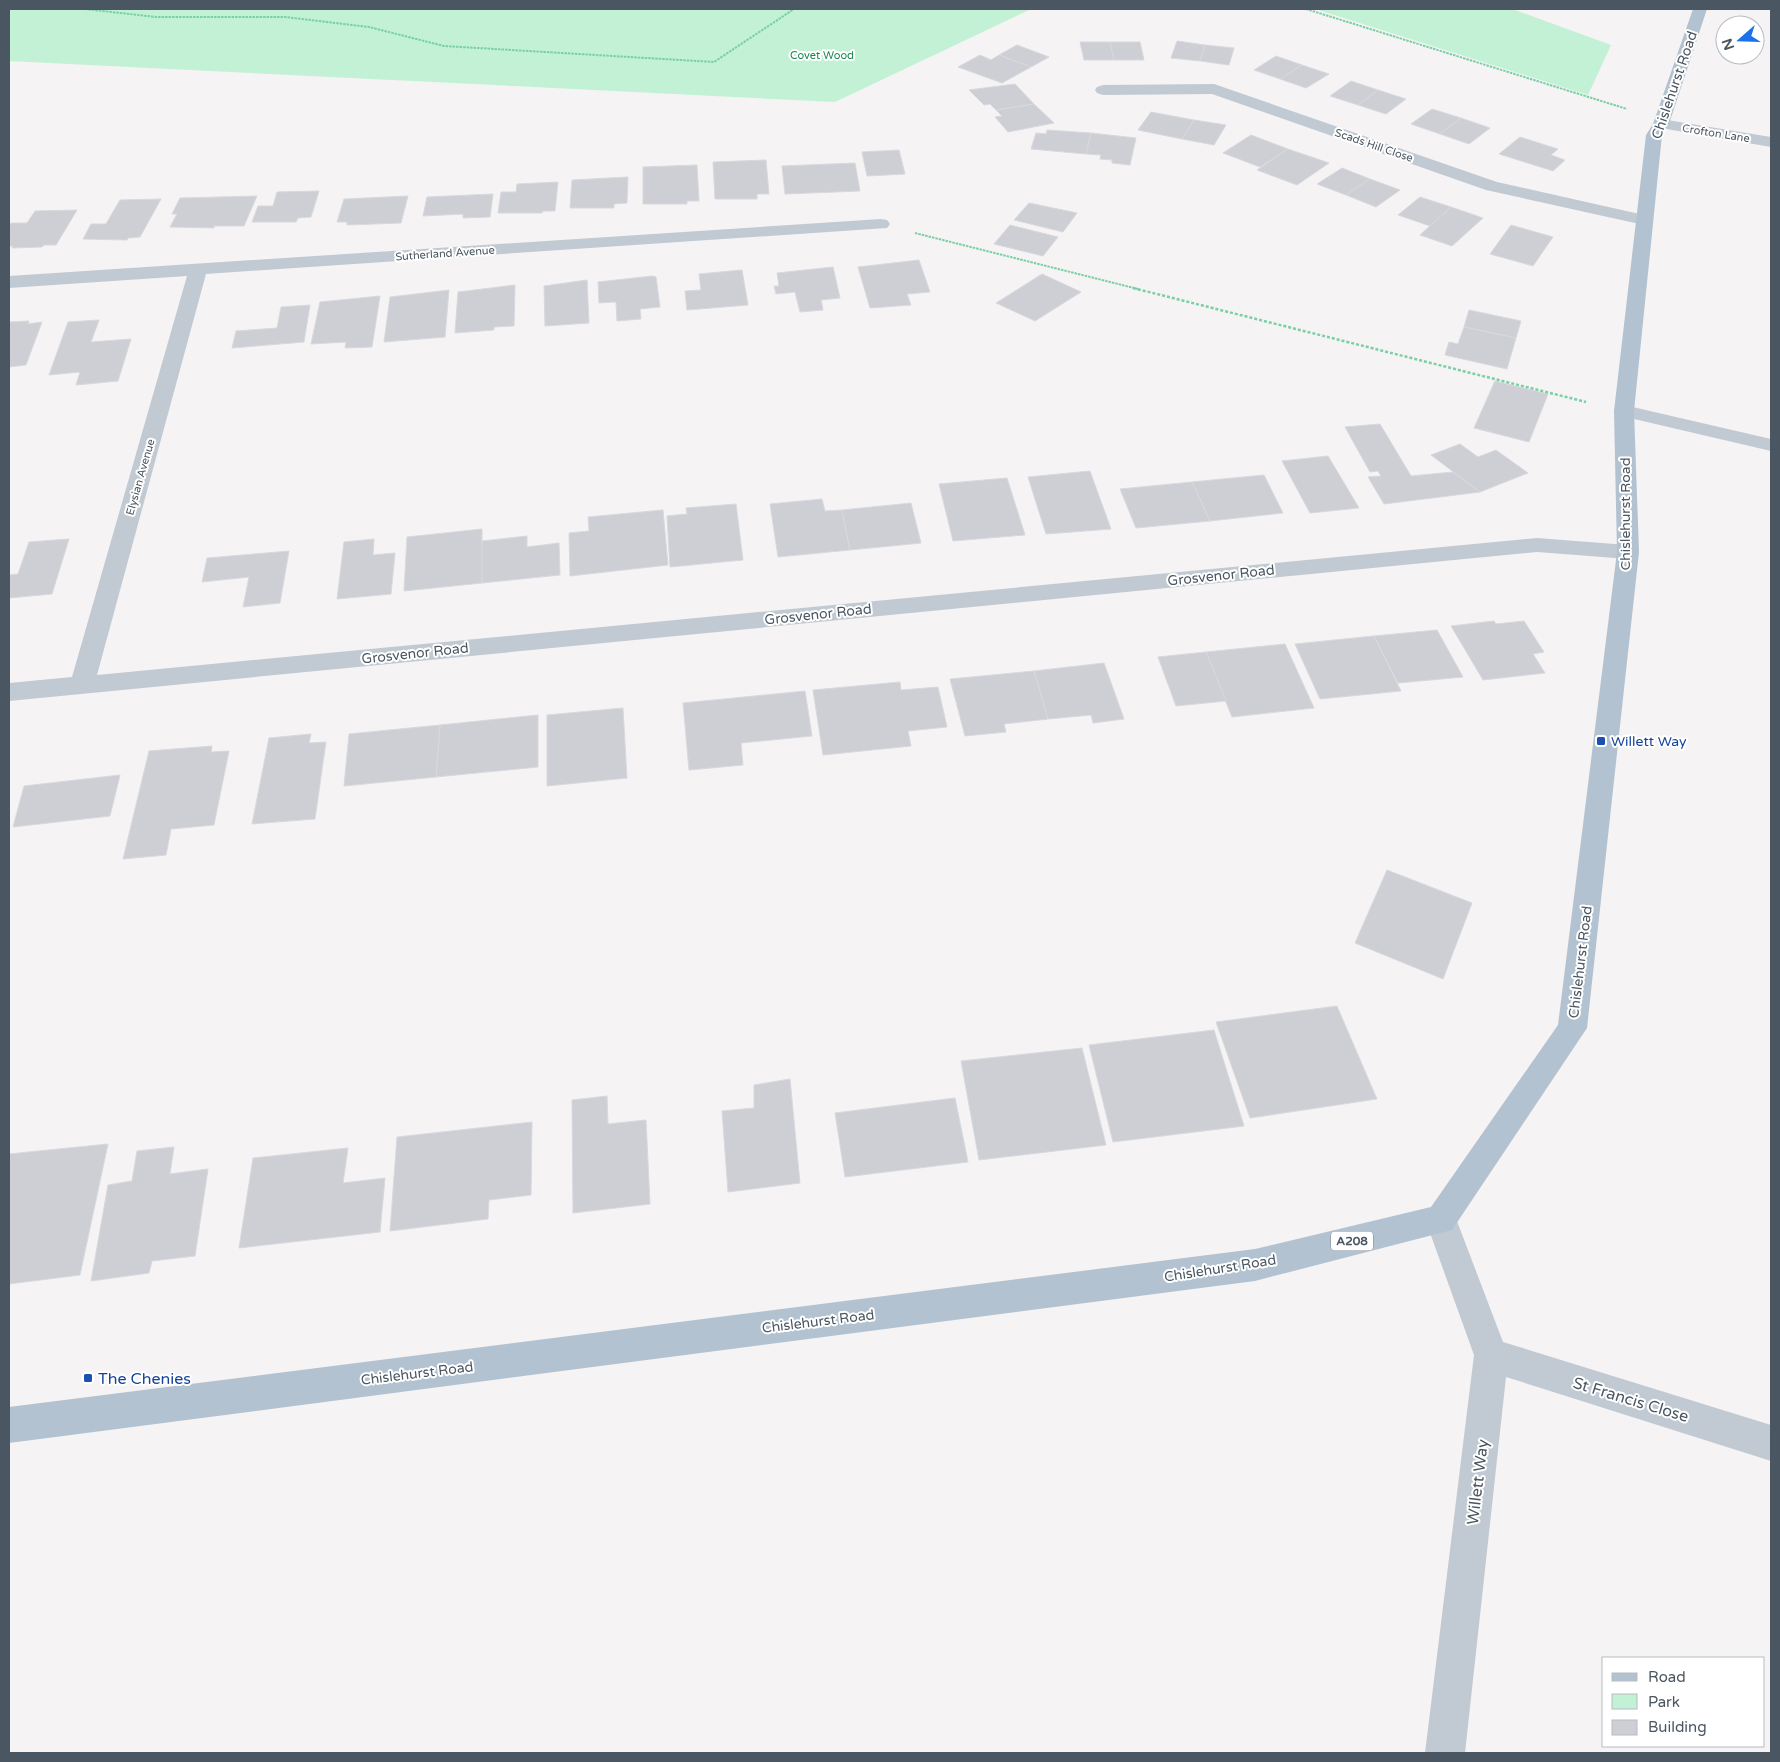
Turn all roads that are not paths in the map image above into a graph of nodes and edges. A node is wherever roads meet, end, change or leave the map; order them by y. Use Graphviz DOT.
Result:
graph roads {
  1 [pos="1700,9"];
  2 [pos="1103,90"];
  3 [pos="1657,130"];
  4 [pos="1771,142"];
  5 [pos="1644,220"];
  6 [pos="881,224"];
  7 [pos="198,270"];
  8 [pos="9,282"];
  9 [pos="1624,411"];
  10 [pos="1771,445"];
  11 [pos="1628,552"];
  12 [pos="82,685"];
  13 [pos="9,692"];
  14 [pos="1441,1219"];
  15 [pos="1491,1355"];
  16 [pos="9,1425"];
  17 [pos="1771,1443"];
  18 [pos="1445,1753"];
  1 -- 3 [label="main road, Chislehurst Road"];
  2 -- 5 [label="street, Scads Hill Close"];
  3 -- 4 [label="street, Crofton Lane"];
  3 -- 5 [label="main road, Chislehurst Road"];
  5 -- 9 [label="main road, Chislehurst Road"];
  6 -- 7 [label="street, Sutherland Avenue"];
  7 -- 8 [label="street, Sutherland Avenue"];
  7 -- 12 [label="street, Elysian Avenue"];
  9 -- 10 [label="street"];
  9 -- 11 [label="main road, Chislehurst Road"];
  11 -- 12 [label="street, Grosvenor Road"];
  11 -- 14 [label="main road, Chislehurst Road"];
  12 -- 13 [label="street, Grosvenor Road"];
  14 -- 15 [label="street, Willett Way"];
  14 -- 16 [label="main road, Chislehurst Road / A208"];
  15 -- 17 [label="street, St Francis Close"];
  15 -- 18 [label="street, Willett Way"];
}
